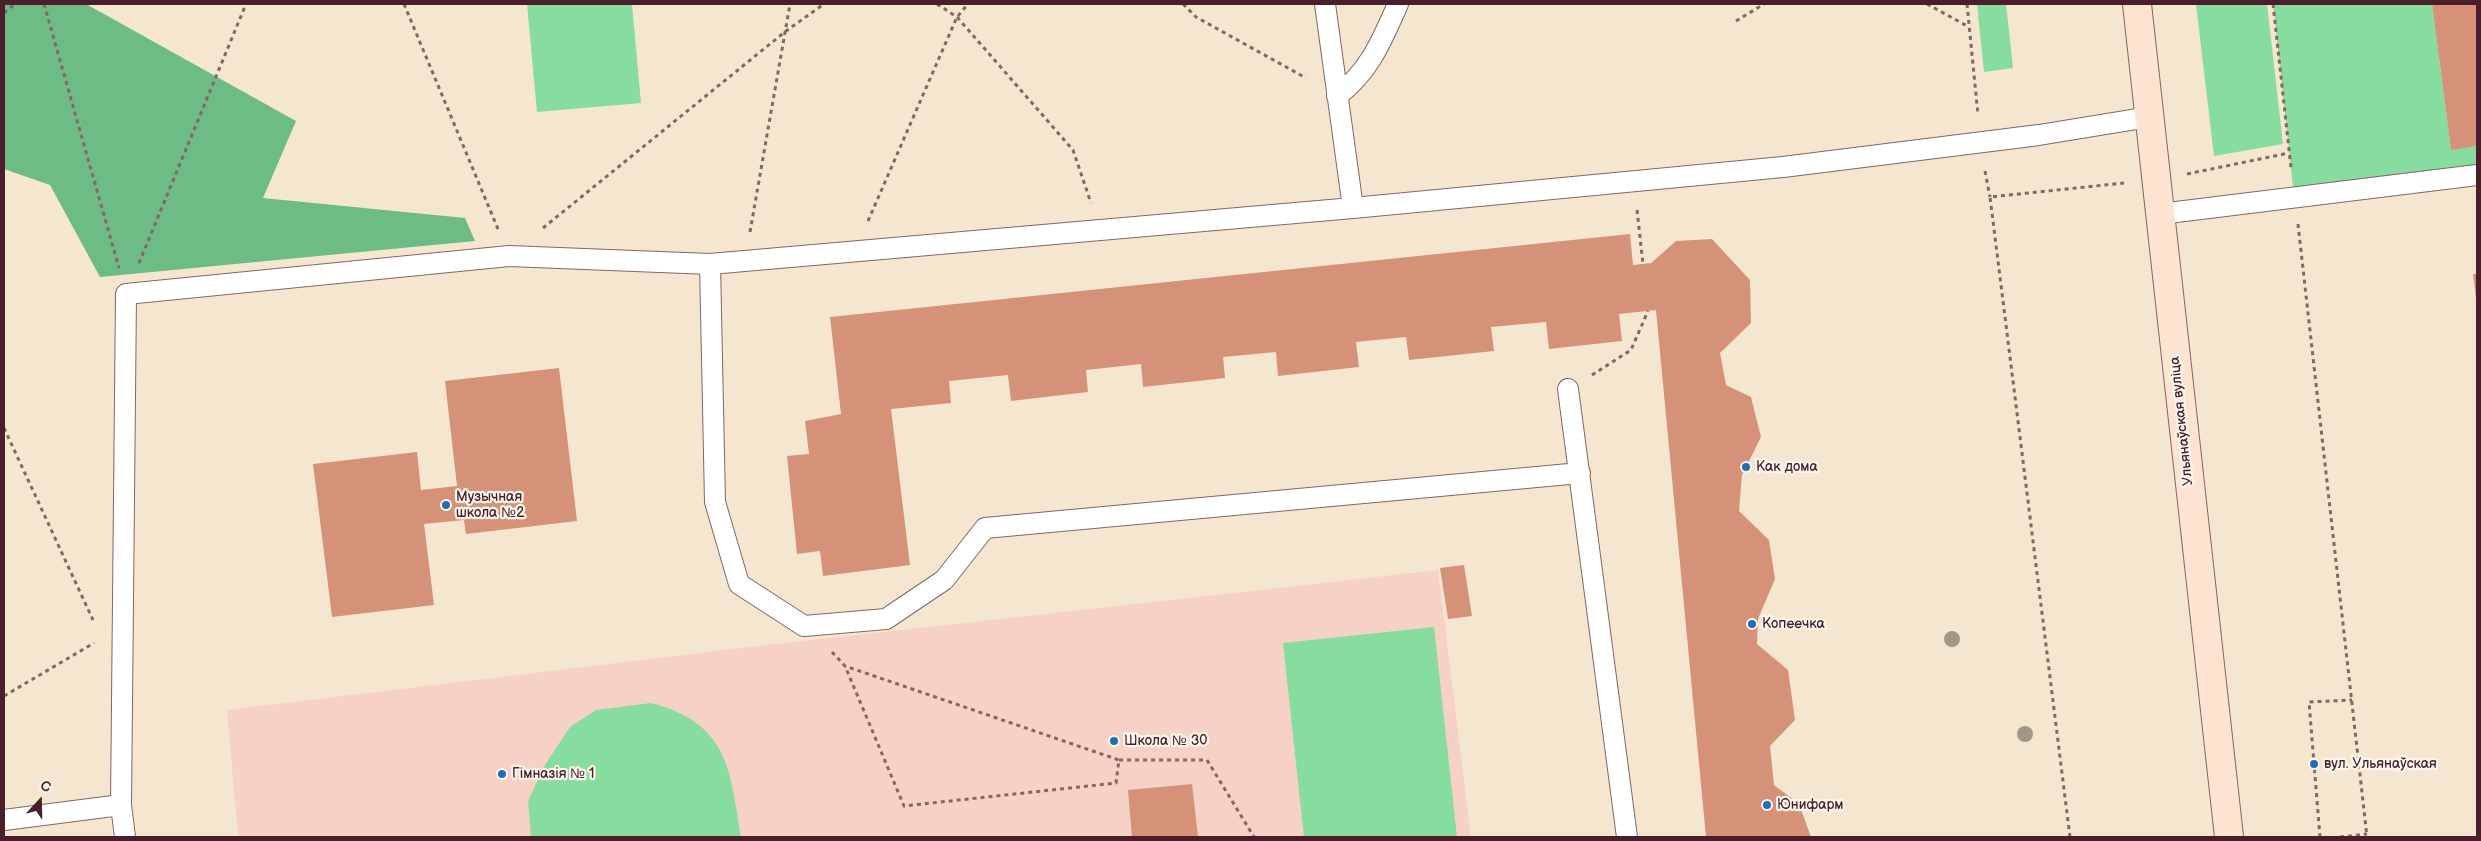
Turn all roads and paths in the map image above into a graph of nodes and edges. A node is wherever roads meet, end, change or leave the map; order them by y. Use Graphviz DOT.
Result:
graph roads {
  1 [pos="15,4"];
  2 [pos="44,4"];
  3 [pos="246,4"];
  4 [pos="404,4"];
  5 [pos="790,4"];
  6 [pos="824,4"];
  7 [pos="937,4"];
  8 [pos="968,4"];
  9 [pos="1183,4"];
  10 [pos="1325,4"];
  11 [pos="1398,4"];
  12 [pos="1764,4"];
  13 [pos="1927,4"];
  14 [pos="1967,4"];
  15 [pos="2137,4"];
  16 [pos="2273,4"];
  17 [pos="4,13"];
  18 [pos="957,18"];
  19 [pos="1736,21"];
  20 [pos="1969,27"];
  21 [pos="786,31"];
  22 [pos="1337,96"];
  23 [pos="2149,117"];
  24 [pos="1980,142"];
  25 [pos="2289,153"];
  26 [pos="2477,175"];
  27 [pos="2156,180"];
  28 [pos="1634,182"];
  29 [pos="2294,196"];
  30 [pos="1990,197"];
  31 [pos="1353,208"];
  32 [pos="2160,214"];
  33 [pos="1100,230"];
  34 [pos="854,251"];
  35 [pos="509,256"];
  36 [pos="745,261"];
  37 [pos="710,264"];
  38 [pos="1643,264"];
  39 [pos="126,294"];
  40 [pos="1648,311"];
  41 [pos="1568,389"];
  42 [pos="4,428"];
  43 [pos="1580,473"];
  44 [pos="123,626"];
  45 [pos="102,638"];
  46 [pos="826,645"];
  47 [pos="844,666"];
  48 [pos="4,696"];
  49 [pos="2352,700"];
  50 [pos="1119,760"];
  51 [pos="121,805"];
  52 [pos="4,820"];
  53 [pos="2367,836"];
  54 [pos="125,837"];
  55 [pos="1254,837"];
  56 [pos="1627,837"];
  57 [pos="2070,837"];
  58 [pos="2230,837"];
  59 [pos="2320,837"];
  60 [pos="2340,837"];
  1 -- 17 [label="path"];
  2 -- 39 [label="path"];
  3 -- 39 [label="path"];
  4 -- 35 [label="path"];
  5 -- 21 [label="path"];
  6 -- 21 [label="path"];
  7 -- 18 [label="path"];
  8 -- 18 [label="path"];
  9 -- 22 [label="path"];
  10 -- 22 [label="lane"];
  11 -- 22 [label="lane"];
  12 -- 19 [label="path"];
  13 -- 20 [label="path"];
  14 -- 20 [label="path"];
  15 -- 23 [label="main road, Ульянаўская вуліца"];
  16 -- 25 [label="path"];
  18 -- 33 [label="path"];
  18 -- 34 [label="path"];
  20 -- 24 [label="path"];
  21 -- 35 [label="path"];
  21 -- 36 [label="path"];
  22 -- 31 [label="lane"];
  23 -- 24 [label="lane"];
  23 -- 27 [label="main road, Ульянаўская вуліца"];
  24 -- 28 [label="lane"];
  24 -- 30 [label="path"];
  25 -- 27 [label="path"];
  25 -- 29 [label="path"];
  26 -- 29 [label="lane"];
  27 -- 30 [label="path"];
  27 -- 32 [label="main road, Ульянаўская вуліца"];
  28 -- 31 [label="lane"];
  28 -- 38 [label="path"];
  29 -- 32 [label="lane"];
  29 -- 49 [label="path"];
  30 -- 57 [label="path"];
  31 -- 33 [label="lane"];
  32 -- 58 [label="main road, Ульянаўская вуліца"];
  33 -- 34 [label="lane"];
  34 -- 36 [label="lane"];
  35 -- 37 [label="lane"];
  35 -- 39 [label="lane"];
  36 -- 37 [label="lane"];
  37 -- 43 [label="lane"];
  39 -- 44 [label="lane"];
  40 -- 41 [label="path"];
  41 -- 43 [label="lane"];
  42 -- 45 [label="path"];
  43 -- 56 [label="lane"];
  44 -- 45 [label="path"];
  44 -- 51 [label="lane"];
  45 -- 48 [label="path"];
  46 -- 47 [label="path"];
  47 -- 50 [label="path"];
  47 -- 50 [label="path"];
  49 -- 53 [label="path"];
  49 -- 59 [label="path"];
  50 -- 55 [label="path"];
  51 -- 52 [label="lane"];
  51 -- 54 [label="lane"];
  53 -- 60 [label="path"];
}
